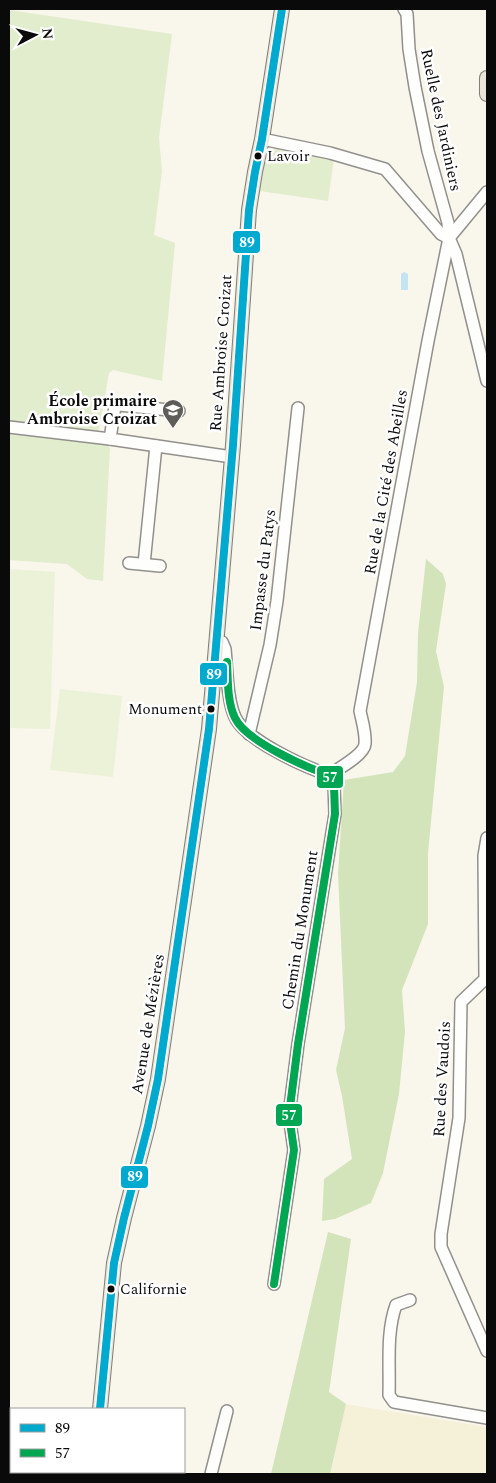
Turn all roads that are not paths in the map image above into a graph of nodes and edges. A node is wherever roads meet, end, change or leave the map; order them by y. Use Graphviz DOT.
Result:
graph roads {
  1 [pos="282,9"];
  2 [pos="404,9"];
  3 [pos="487,78"];
  4 [pos="487,94"];
  5 [pos="262,139"];
  6 [pos="487,192"];
  7 [pos="449,238"];
  8 [pos="487,381"];
  9 [pos="298,408"];
  10 [pos="179,411"];
  11 [pos="9,427"];
  12 [pos="110,440"];
  13 [pos="156,446"];
  14 [pos="232,457"];
  15 [pos="129,563"];
  16 [pos="144,564"];
  17 [pos="160,566"];
  18 [pos="217,641"];
  19 [pos="249,734"];
  20 [pos="329,775"];
  21 [pos="487,838"];
  22 [pos="486,979"];
  23 [pos="274,1284"];
  24 [pos="410,1300"];
  25 [pos="487,1351"];
  26 [pos="100,1408"];
  27 [pos="227,1411"];
  28 [pos="487,1418"];
  29 [pos="211,1474"];
  1 -- 5 [label="main road, Rue Ambroise Croizat"];
  2 -- 7 [label="street, Ruelle des Jardiniers"];
  3 -- 4 [label="main road"];
  5 -- 7 [label="street"];
  5 -- 14 [label="main road, Rue Ambroise Croizat"];
  6 -- 7 [label="street, Rue de la Cité des Abeilles"];
  7 -- 8 [label="street"];
  7 -- 20 [label="street, Rue de la Cité des Abeilles"];
  9 -- 19 [label="street, Impasse du Patys"];
  10 -- 12 [label="street"];
  11 -- 12 [label="street"];
  12 -- 13 [label="street"];
  13 -- 14 [label="street"];
  13 -- 16 [label="street"];
  14 -- 18 [label="main road, Rue Ambroise Croizat"];
  15 -- 16 [label="street"];
  16 -- 17 [label="street"];
  18 -- 19 [label="street"];
  18 -- 26 [label="main road, Avenue de Mézières"];
  19 -- 20 [label="street"];
  20 -- 23 [label="street, Chemin du Monument"];
  21 -- 22 [label="street, Rue des Vaudois"];
  22 -- 25 [label="street, Rue des Vaudois"];
  24 -- 28 [label="street"];
  27 -- 29 [label="street"];
}
